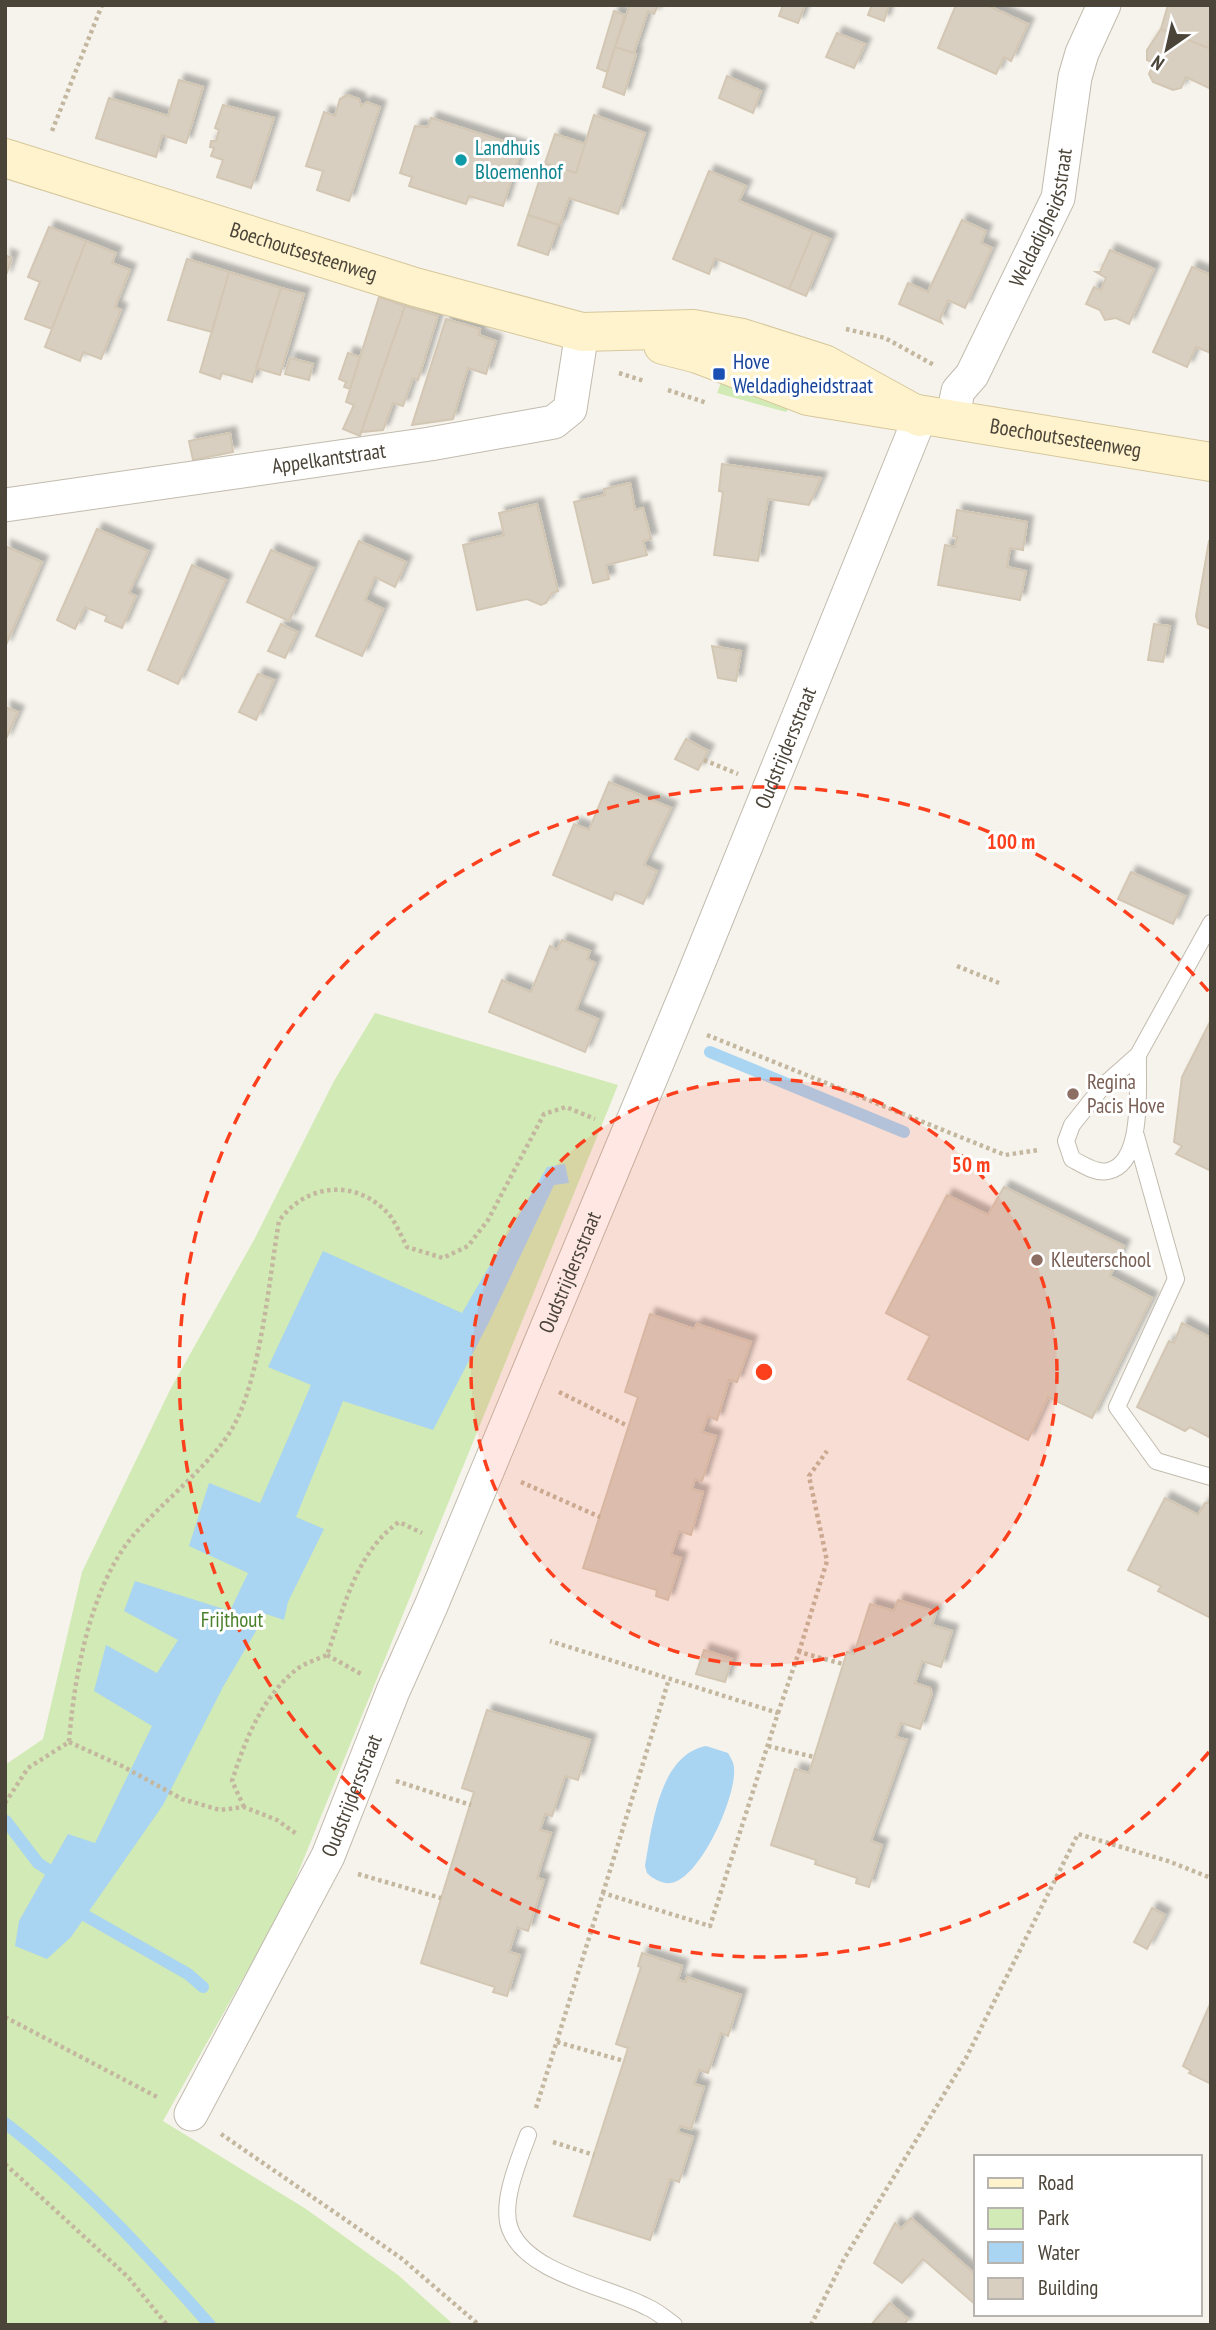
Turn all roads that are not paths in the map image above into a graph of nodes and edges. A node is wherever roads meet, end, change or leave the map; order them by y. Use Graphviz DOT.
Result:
graph roads {
  1 [pos="1104,5"];
  2 [pos="21,163"];
  3 [pos="594,332"];
  4 [pos="936,418"];
  5 [pos="1211,462"];
  6 [pos="5,505"];
  7 [pos="1211,923"];
  8 [pos="1138,1055"];
  9 [pos="1136,1134"];
  10 [pos="1211,1477"];
  11 [pos="191,2114"];
  12 [pos="528,2135"];
  13 [pos="674,2325"];
  1 -- 4 [label="street, Weldadigheidsstraat"];
  2 -- 3 [label="street, Boechoutsesteenweg"];
  3 -- 4 [label="street, Boechoutsesteenweg"];
  3 -- 6 [label="street, Appelkantstraat"];
  4 -- 5 [label="street, Boechoutsesteenweg"];
  4 -- 11 [label="street, Oudstrijdersstraat"];
  7 -- 8 [label="lane"];
  8 -- 9 [label="lane"];
  8 -- 9 [label="lane"];
  9 -- 10 [label="lane"];
  12 -- 13 [label="lane"];
}
